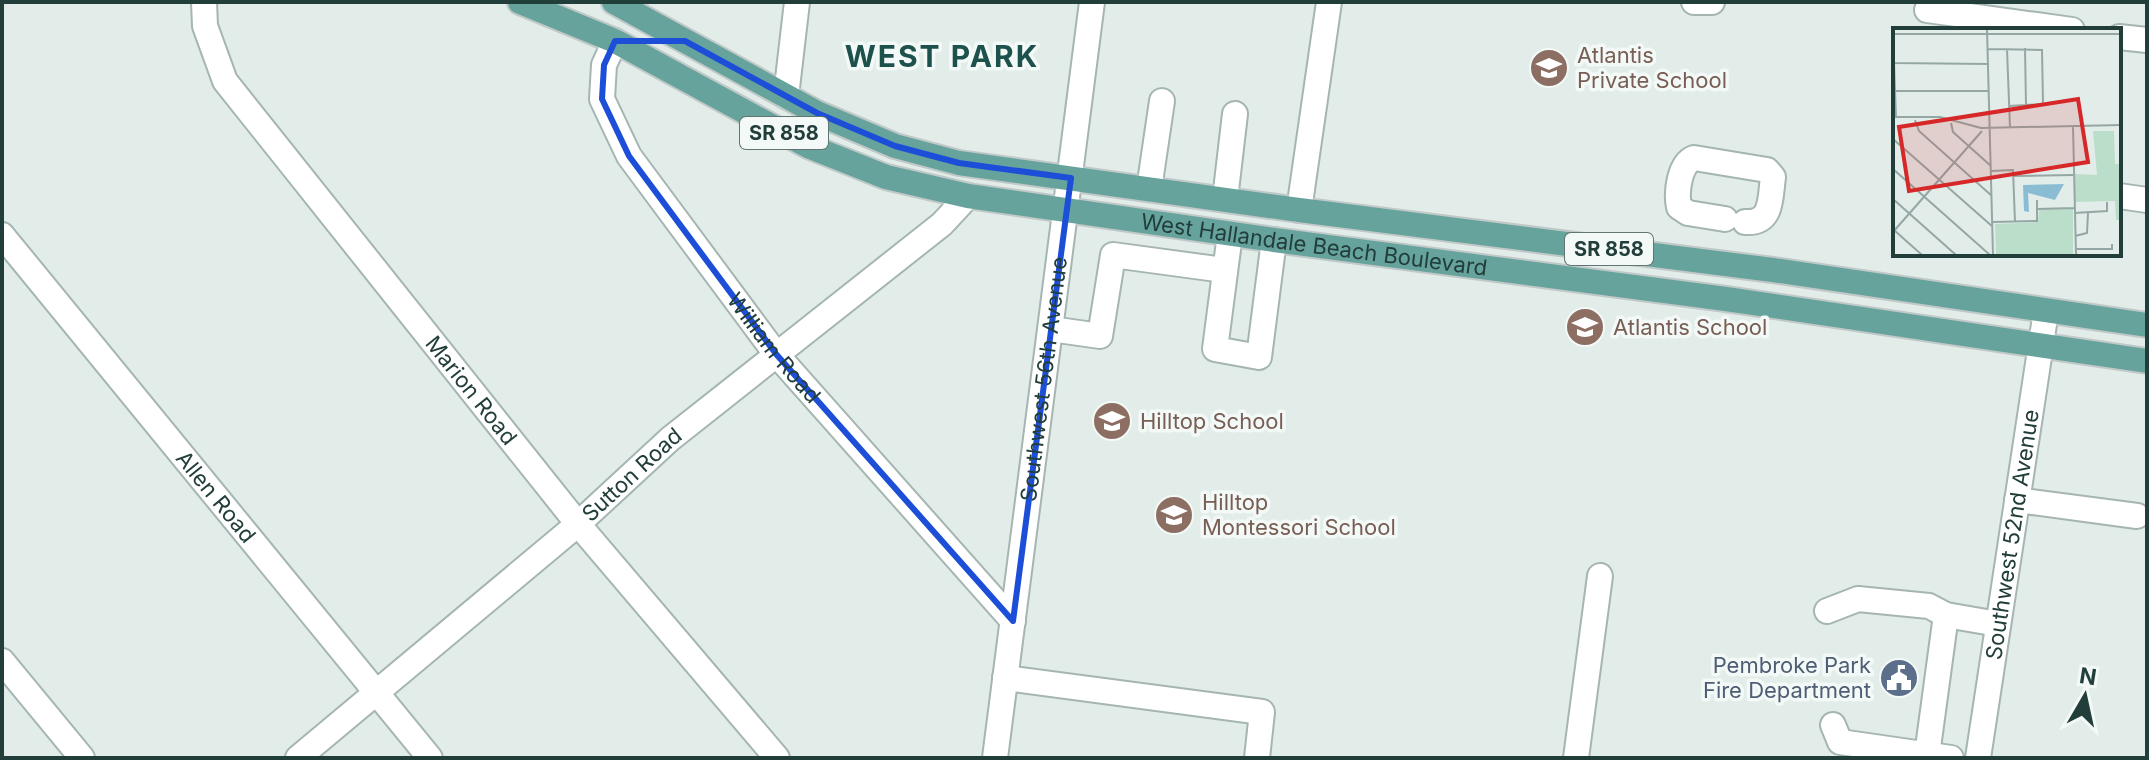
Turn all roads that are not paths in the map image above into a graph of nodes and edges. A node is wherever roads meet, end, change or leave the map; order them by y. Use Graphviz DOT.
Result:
graph roads {
  1 [pos="204,2"];
  2 [pos="520,2"];
  3 [pos="614,2"];
  4 [pos="797,2"];
  5 [pos="1092,2"];
  6 [pos="1329,2"];
  7 [pos="1694,2"];
  8 [pos="1712,2"];
  9 [pos="1926,14"];
  10 [pos="2054,28"];
  11 [pos="2121,37"];
  12 [pos="2147,40"];
  13 [pos="615,41"];
  14 [pos="685,41"];
  15 [pos="786,96"];
  16 [pos="1162,101"];
  17 [pos="1235,114"];
  18 [pos="1071,178"];
  19 [pos="1149,189"];
  20 [pos="968,196"];
  21 [pos="2121,196"];
  22 [pos="1225,199"];
  23 [pos="2147,200"];
  24 [pos="1299,210"];
  25 [pos="1066,211"];
  26 [pos="1230,234"];
  27 [pos="2,235"];
  28 [pos="1274,240"];
  29 [pos="1224,270"];
  30 [pos="2046,311"];
  31 [pos="2147,325"];
  32 [pos="1051,329"];
  33 [pos="2040,345"];
  34 [pos="776,354"];
  35 [pos="2147,361"];
  36 [pos="2017,500"];
  37 [pos="2137,516"];
  38 [pos="578,524"];
  39 [pos="1600,576"];
  40 [pos="1827,611"];
  41 [pos="1946,615"];
  42 [pos="1013,621"];
  43 [pos="1998,624"];
  44 [pos="2,661"];
  45 [pos="1005,678"];
  46 [pos="377,694"];
  47 [pos="1833,725"];
  48 [pos="1939,757"];
  49 [pos="82,758"];
  50 [pos="298,758"];
  51 [pos="430,758"];
  52 [pos="777,758"];
  53 [pos="995,758"];
  54 [pos="1257,758"];
  55 [pos="1576,758"];
  56 [pos="1978,758"];
  1 -- 38 [label="street, Marion Road"];
  2 -- 13 [label="main road, West Hallandale Beach Boulevard / SR 858"];
  3 -- 14 [label="main road, West Hallandale Beach Boulevard / SR 858"];
  4 -- 15 [label="street"];
  5 -- 18 [label="street, Southwest 56th Avenue"];
  6 -- 24 [label="street"];
  7 -- 8 [label="street"];
  9 -- 10 [label="street"];
  11 -- 12 [label="street"];
  13 -- 14 [label="main road"];
  13 -- 20 [label="main road, West Hallandale Beach Boulevard / SR 858"];
  13 -- 34 [label="street, William Road"];
  14 -- 15 [label="main road, West Hallandale Beach Boulevard / SR 858"];
  15 -- 18 [label="main road, West Hallandale Beach Boulevard / SR 858"];
  16 -- 19 [label="street"];
  17 -- 22 [label="street"];
  18 -- 19 [label="main road, West Hallandale Beach Boulevard / SR 858"];
  18 -- 25 [label="street, Southwest 56th Avenue"];
  19 -- 22 [label="main road, West Hallandale Beach Boulevard / SR 858"];
  20 -- 25 [label="main road, West Hallandale Beach Boulevard / SR 858"];
  20 -- 34 [label="street, Sutton Road"];
  21 -- 23 [label="street"];
  22 -- 24 [label="main road, West Hallandale Beach Boulevard / SR 858"];
  24 -- 30 [label="main road, West Hallandale Beach Boulevard / SR 858"];
  25 -- 26 [label="main road, West Hallandale Beach Boulevard / SR 858"];
  25 -- 32 [label="street, Southwest 56th Avenue"];
  26 -- 28 [label="main road, West Hallandale Beach Boulevard / SR 858"];
  26 -- 29 [label="street"];
  27 -- 46 [label="street, Allen Road"];
  28 -- 29 [label="street"];
  28 -- 33 [label="main road, West Hallandale Beach Boulevard / SR 858"];
  29 -- 32 [label="street"];
  30 -- 31 [label="main road, West Hallandale Beach Boulevard / SR 858"];
  30 -- 33 [label="street, Southwest 52nd Avenue"];
  32 -- 42 [label="street, Southwest 56th Avenue"];
  33 -- 35 [label="main road, West Hallandale Beach Boulevard / SR 858"];
  33 -- 36 [label="street, Southwest 52nd Avenue"];
  34 -- 38 [label="street, Sutton Road"];
  34 -- 42 [label="street, William Road"];
  36 -- 37 [label="street"];
  36 -- 43 [label="street, Southwest 52nd Avenue"];
  38 -- 46 [label="street, Sutton Road"];
  38 -- 52 [label="street, Marion Road"];
  39 -- 55 [label="street"];
  40 -- 41 [label="street"];
  41 -- 43 [label="street"];
  41 -- 48 [label="street"];
  42 -- 45 [label="street, Southwest 56th Avenue"];
  43 -- 56 [label="street, Southwest 52nd Avenue"];
  44 -- 49 [label="street"];
  45 -- 53 [label="street, Southwest 56th Avenue"];
  45 -- 54 [label="street"];
  46 -- 50 [label="street, Sutton Road"];
  46 -- 51 [label="street, Allen Road"];
  47 -- 48 [label="street"];
}
